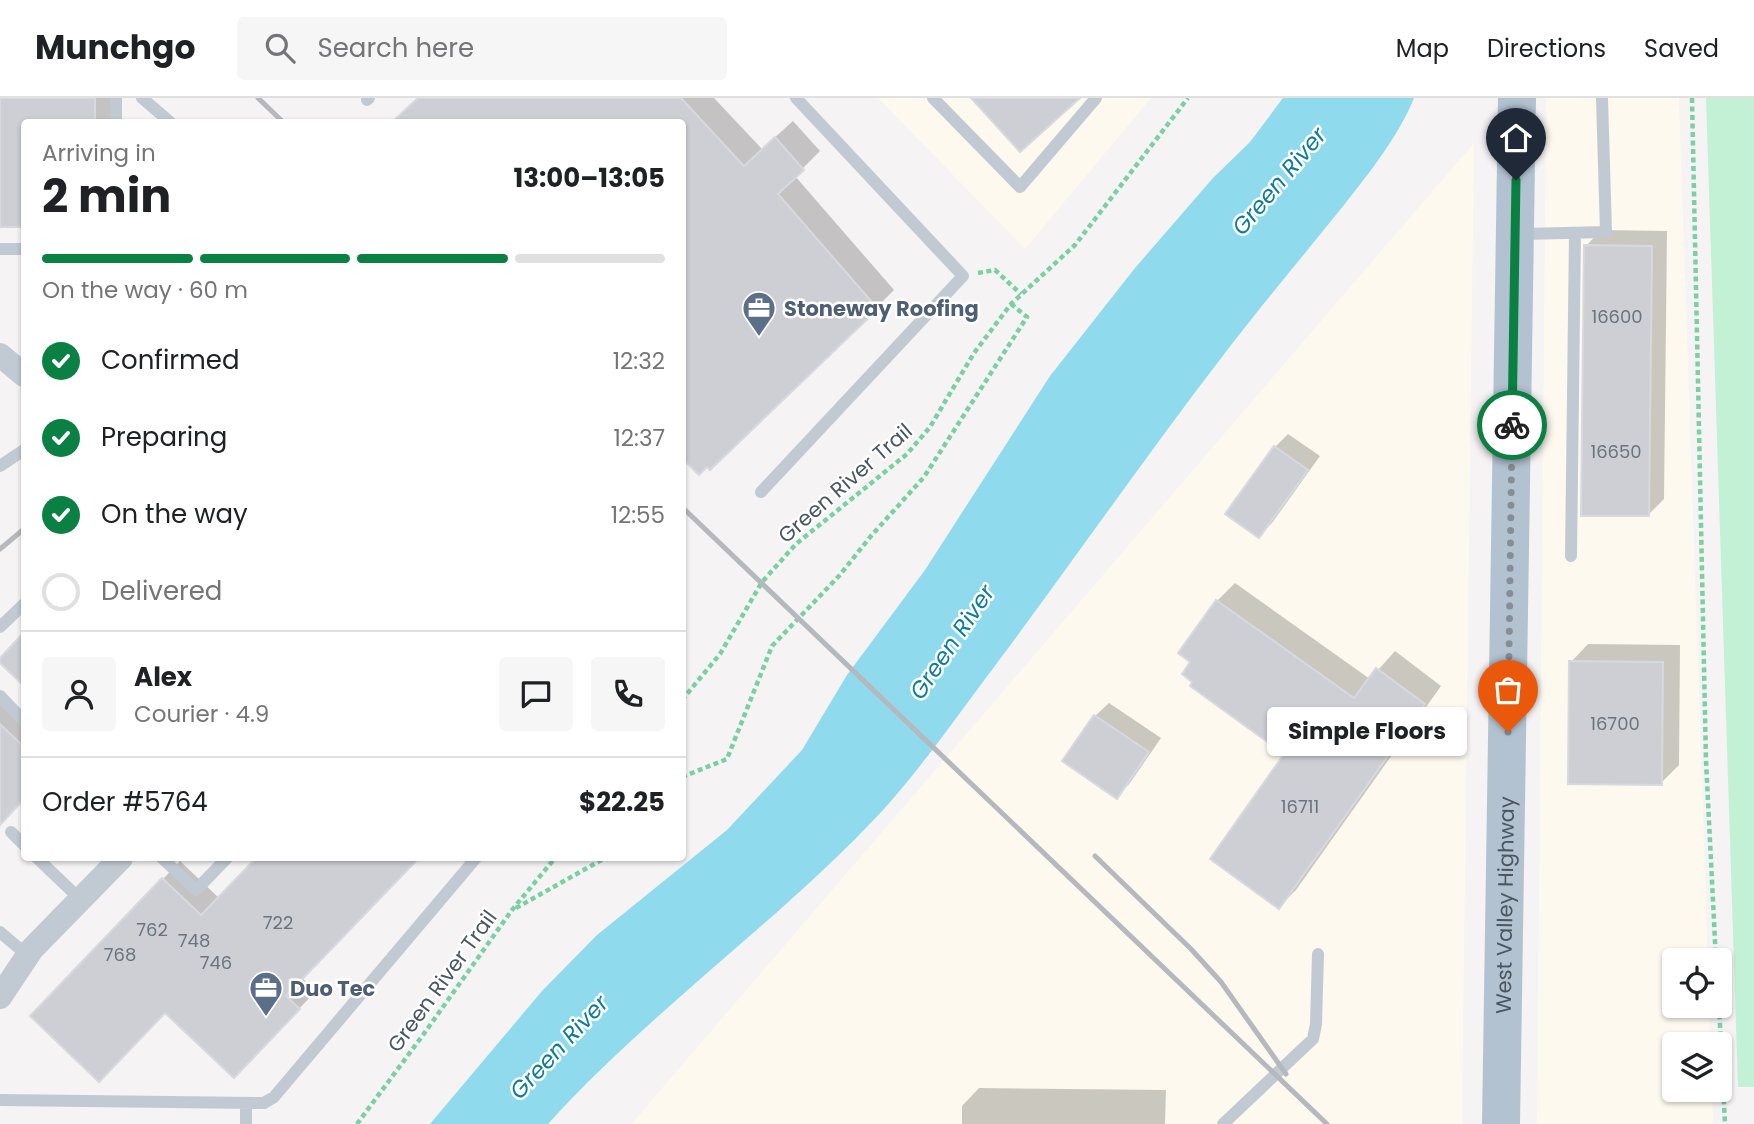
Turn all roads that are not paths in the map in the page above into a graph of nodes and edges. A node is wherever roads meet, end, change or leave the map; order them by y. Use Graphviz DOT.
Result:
graph roads {
  1 [pos="117,98"];
  2 [pos="142,98"];
  3 [pos="796,98"];
  4 [pos="933,98"];
  5 [pos="1096,98"];
  6 [pos="1517,98"];
  7 [pos="1602,98"];
  8 [pos="116,119"];
  9 [pos="166,119"];
  10 [pos="1575,233"];
  11 [pos="1515,234"];
  12 [pos="0,249"];
  13 [pos="21,249"];
  14 [pos="0,355"];
  15 [pos="21,372"];
  16 [pos="21,452"];
  17 [pos="0,466"];
  18 [pos="761,492"];
  19 [pos="1571,556"];
  20 [pos="21,607"];
  21 [pos="0,627"];
  22 [pos="0,696"];
  23 [pos="21,718"];
  24 [pos="11,832"];
  25 [pos="21,842"];
  26 [pos="40,861"];
  27 [pos="118,861"];
  28 [pos="165,861"];
  29 [pos="224,861"];
  30 [pos="473,861"];
  31 [pos="80,899"];
  32 [pos="0,932"];
  33 [pos="1318,954"];
  34 [pos="27,955"];
  35 [pos="0,996"];
  36 [pos="0,1100"];
  37 [pos="246,1103"];
  38 [pos="246,1124"];
  39 [pos="1223,1124"];
  40 [pos="1502,1124"];
  1 -- 8 [label="lane"];
  2 -- 9 [label="lane"];
  3 -- 18 [label="lane"];
  4 -- 5 [label="lane"];
  6 -- 11 [label="main road, West Valley Highway"];
  7 -- 10 [label="lane"];
  10 -- 11 [label="lane"];
  10 -- 19 [label="lane"];
  11 -- 40 [label="main road, West Valley Highway"];
  12 -- 13 [label="lane"];
  14 -- 15 [label="street"];
  16 -- 17 [label="lane"];
  20 -- 21 [label="lane"];
  22 -- 23 [label="lane"];
  24 -- 25 [label="lane"];
  26 -- 31 [label="lane"];
  27 -- 31 [label="street"];
  28 -- 29 [label="lane"];
  30 -- 37 [label="lane"];
  31 -- 34 [label="street"];
  32 -- 34 [label="lane"];
  33 -- 39 [label="lane"];
  34 -- 35 [label="street"];
  36 -- 37 [label="lane"];
  37 -- 38 [label="lane"];
}
